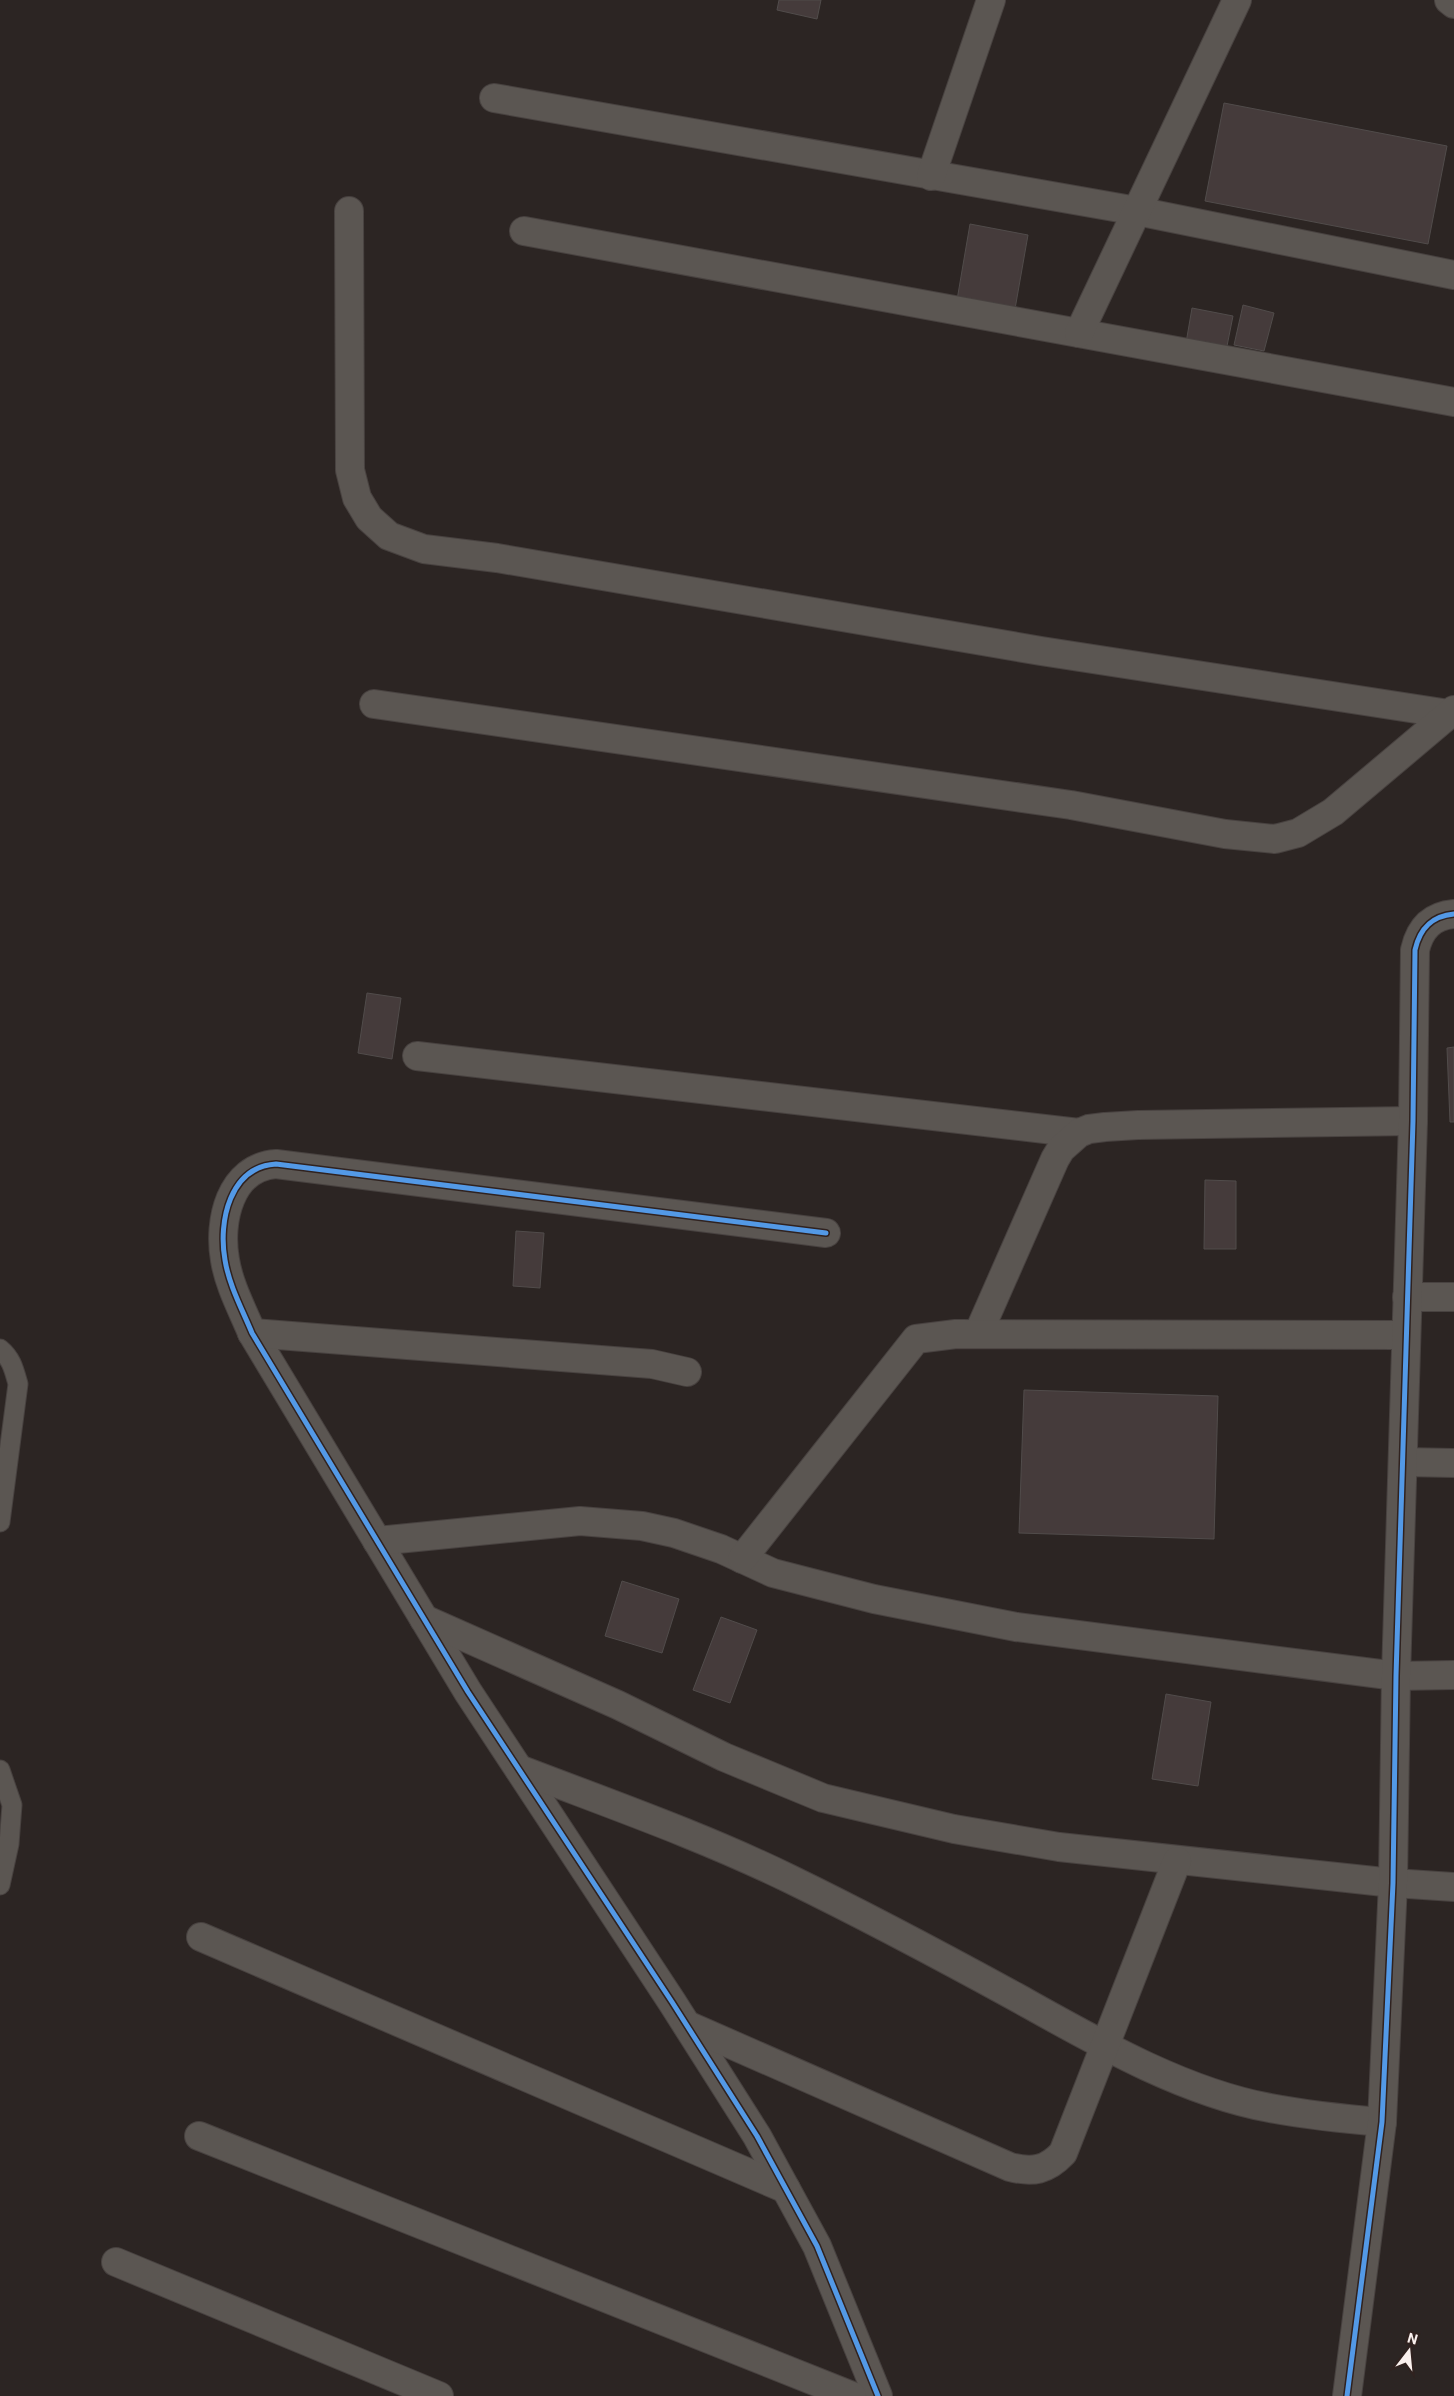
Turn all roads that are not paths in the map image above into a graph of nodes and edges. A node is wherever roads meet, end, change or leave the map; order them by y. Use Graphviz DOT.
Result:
graph roads {
  1 [pos="991,0"];
  2 [pos="1237,0"];
  3 [pos="1449,0"];
  4 [pos="1454,4"];
  5 [pos="494,98"];
  6 [pos="931,176"];
  7 [pos="349,211"];
  8 [pos="1137,211"];
  9 [pos="524,231"];
  10 [pos="1454,274"];
  11 [pos="1079,333"];
  12 [pos="1454,402"];
  13 [pos="374,704"];
  14 [pos="1452,712"];
  15 [pos="1454,914"];
  16 [pos="417,1056"];
  17 [pos="1413,1121"];
  18 [pos="1079,1133"];
  19 [pos="826,1233"];
  20 [pos="1407,1297"];
  21 [pos="1454,1297"];
  22 [pos="252,1333"];
  23 [pos="978,1334"];
  24 [pos="1406,1335"];
  25 [pos="0,1349"];
  26 [pos="687,1372"];
  27 [pos="1403,1462"];
  28 [pos="1454,1463"];
  29 [pos="0,1522"];
  30 [pos="377,1541"];
  31 [pos="742,1559"];
  32 [pos="424,1619"];
  33 [pos="1454,1675"];
  34 [pos="1396,1676"];
  35 [pos="519,1769"];
  36 [pos="0,1770"];
  37 [pos="1177,1861"];
  38 [pos="1393,1883"];
  39 [pos="0,1885"];
  40 [pos="1454,1887"];
  41 [pos="201,1937"];
  42 [pos="687,2024"];
  43 [pos="1105,2046"];
  44 [pos="1382,2122"];
  45 [pos="199,2136"];
  46 [pos="786,2189"];
  47 [pos="116,2262"];
  48 [pos="439,2396"];
  49 [pos="852,2396"];
  50 [pos="878,2396"];
  51 [pos="1347,2396"];
  1 -- 6 [label="street"];
  2 -- 8 [label="street"];
  3 -- 4 [label="street"];
  5 -- 6 [label="street"];
  6 -- 8 [label="street"];
  7 -- 14 [label="street"];
  8 -- 10 [label="street"];
  8 -- 11 [label="street"];
  9 -- 11 [label="street"];
  11 -- 12 [label="street"];
  13 -- 14 [label="street"];
  15 -- 17 [label="street"];
  16 -- 18 [label="street"];
  17 -- 18 [label="street"];
  17 -- 20 [label="street"];
  18 -- 23 [label="street"];
  19 -- 22 [label="street"];
  20 -- 21 [label="street"];
  20 -- 24 [label="street"];
  22 -- 26 [label="street"];
  22 -- 30 [label="street"];
  23 -- 24 [label="street"];
  23 -- 31 [label="street"];
  24 -- 27 [label="street"];
  25 -- 29 [label="lane"];
  27 -- 28 [label="street"];
  27 -- 34 [label="street"];
  30 -- 31 [label="street"];
  30 -- 32 [label="street"];
  31 -- 34 [label="street"];
  32 -- 35 [label="street"];
  32 -- 37 [label="street"];
  33 -- 34 [label="street"];
  34 -- 38 [label="street"];
  35 -- 42 [label="street"];
  35 -- 43 [label="street"];
  36 -- 39 [label="lane"];
  37 -- 38 [label="street"];
  37 -- 43 [label="street"];
  38 -- 40 [label="street"];
  38 -- 44 [label="street"];
  41 -- 46 [label="street"];
  42 -- 43 [label="street"];
  42 -- 46 [label="street"];
  43 -- 44 [label="street"];
  44 -- 51 [label="street"];
  45 -- 49 [label="street"];
  46 -- 50 [label="street"];
  47 -- 48 [label="street"];
}
